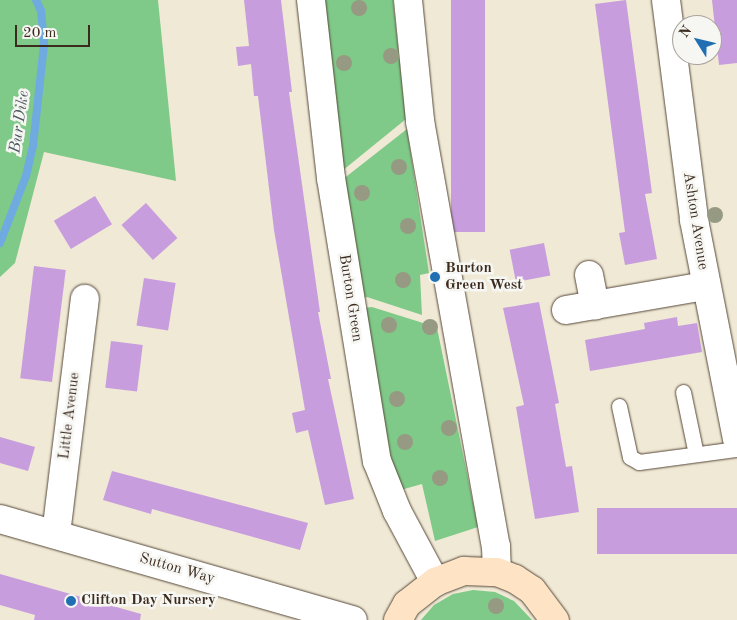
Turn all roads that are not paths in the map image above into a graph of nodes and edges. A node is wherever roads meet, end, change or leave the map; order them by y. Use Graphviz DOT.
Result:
graph roads {
  1 [pos="311,0"];
  2 [pos="408,0"];
  3 [pos="666,0"];
  4 [pos="589,275"];
  5 [pos="705,286"];
  6 [pos="85,299"];
  7 [pos="595,305"];
  8 [pos="566,310"];
  9 [pos="728,345"];
  10 [pos="683,392"];
  11 [pos="619,406"];
  12 [pos="737,439"];
  13 [pos="737,449"];
  14 [pos="696,454"];
  15 [pos="0,519"];
  16 [pos="56,534"];
  17 [pos="497,572"];
  18 [pos="436,582"];
  19 [pos="353,620"];
  20 [pos="398,620"];
  21 [pos="555,620"];
  1 -- 18 [label="street, Burton Green"];
  2 -- 17 [label="street"];
  3 -- 5 [label="street, Ashton Avenue"];
  4 -- 7 [label="street"];
  5 -- 7 [label="street"];
  5 -- 9 [label="street, Ashton Avenue"];
  6 -- 16 [label="street, Little Avenue"];
  7 -- 8 [label="street"];
  9 -- 12 [label="street, Ashton Avenue"];
  10 -- 14 [label="lane"];
  11 -- 14 [label="lane"];
  13 -- 14 [label="lane"];
  15 -- 16 [label="street, Sutton Way"];
  16 -- 19 [label="street, Sutton Way"];
  17 -- 18 [label="street"];
  17 -- 21 [label="street"];
  18 -- 20 [label="street"];
}
